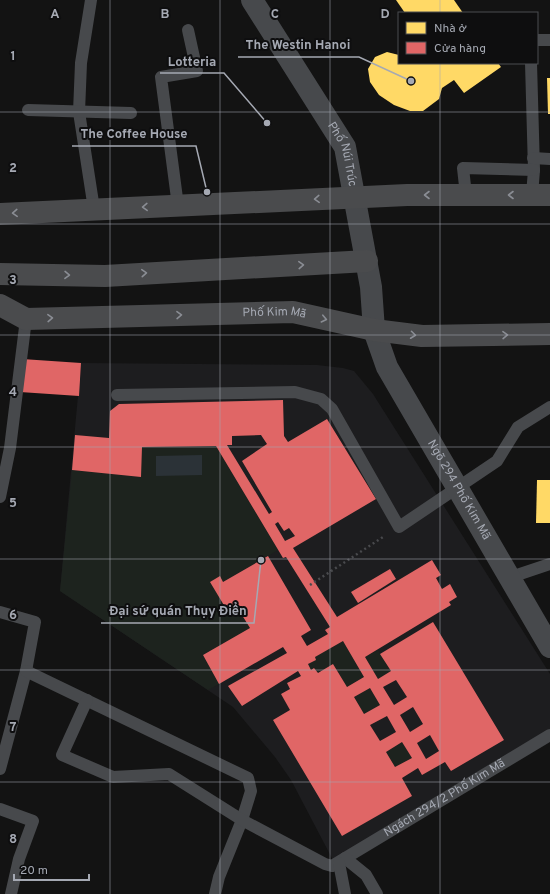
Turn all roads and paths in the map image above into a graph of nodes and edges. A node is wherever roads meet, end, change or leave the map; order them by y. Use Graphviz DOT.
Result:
graph roads {
  1 [pos="91,0"];
  2 [pos="252,0"];
  3 [pos="188,30"];
  4 [pos="538,40"];
  5 [pos="550,40"];
  6 [pos="531,64"];
  7 [pos="28,110"];
  8 [pos="80,112"];
  9 [pos="131,113"];
  10 [pos="550,158"];
  11 [pos="534,164"];
  12 [pos="466,195"];
  13 [pos="541,195"];
  14 [pos="356,197"];
  15 [pos="178,206"];
  16 [pos="94,209"];
  17 [pos="0,214"];
  18 [pos="367,261"];
  19 [pos="0,274"];
  20 [pos="0,305"];
  21 [pos="26,319"];
  22 [pos="374,330"];
  23 [pos="550,334"];
  24 [pos="118,395"];
  25 [pos="550,408"];
  26 [pos="458,488"];
  27 [pos="0,497"];
  28 [pos="399,527"];
  29 [pos="550,564"];
  30 [pos="511,577"];
  31 [pos="310,585"];
  32 [pos="0,612"];
  33 [pos="550,646"];
  34 [pos="26,671"];
  35 [pos="87,700"];
  36 [pos="550,735"];
  37 [pos="0,769"];
  38 [pos="0,809"];
  39 [pos="242,820"];
  40 [pos="342,860"];
  41 [pos="11,894"];
  42 [pos="215,894"];
  43 [pos="346,894"];
  44 [pos="377,894"];
  1 -- 8 [label="lane"];
  2 -- 14 [label="street, Phố Núi Trúc"];
  3 -- 15 [label="lane"];
  4 -- 5 [label="lane"];
  6 -- 11 [label="lane"];
  7 -- 8 [label="lane"];
  8 -- 9 [label="lane"];
  8 -- 16 [label="lane"];
  10 -- 11 [label="lane"];
  11 -- 12 [label="lane"];
  11 -- 13 [label="lane"];
  13 -- 12 [label="main road, one-way"];
  12 -- 14 [label="main road, one-way"];
  14 -- 15 [label="main road, one-way"];
  14 -- 18 [label="street, Phố Núi Trúc"];
  15 -- 16 [label="main road, one-way"];
  16 -- 17 [label="main road, one-way"];
  19 -- 18 [label="main road, one-way"];
  18 -- 22 [label="street, Phố Núi Trúc"];
  20 -- 21 [label="main road, Phố Kim Mã"];
  21 -- 22 [label="main road, Phố Kim Mã, one-way"];
  21 -- 27 [label="lane"];
  22 -- 23 [label="main road, Phố Kim Mã, one-way"];
  22 -- 26 [label="street, Ngõ 294 Phố Kim Mã"];
  24 -- 28 [label="lane"];
  25 -- 26 [label="lane"];
  26 -- 28 [label="lane"];
  26 -- 30 [label="street, Ngõ 294 Phố Kim Mã"];
  28 -- 31 [label="path"];
  29 -- 30 [label="lane"];
  30 -- 33 [label="street, Ngõ 294 Phố Kim Mã"];
  32 -- 34 [label="lane"];
  34 -- 35 [label="lane"];
  34 -- 37 [label="lane"];
  35 -- 39 [label="lane"];
  35 -- 39 [label="lane"];
  36 -- 40 [label="lane, Ngách 294/2 Phố Kim Mã"];
  38 -- 41 [label="lane"];
  39 -- 40 [label="lane"];
  39 -- 42 [label="lane"];
  40 -- 43 [label="lane"];
  40 -- 44 [label="lane"];
}
